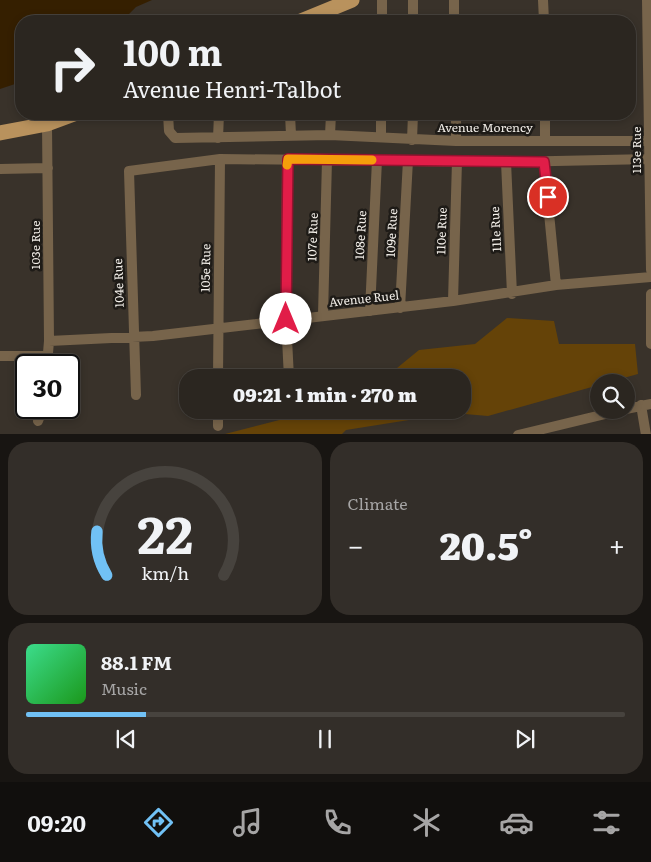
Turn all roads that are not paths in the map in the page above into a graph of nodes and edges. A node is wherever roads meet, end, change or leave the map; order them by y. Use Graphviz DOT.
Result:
graph roads {
  1 [pos="352,0"];
  2 [pos="382,0"];
  3 [pos="413,0"];
  4 [pos="454,0"];
  5 [pos="543,0"];
  6 [pos="647,0"];
  7 [pos="332,15"];
  8 [pos="382,15"];
  9 [pos="413,15"];
  10 [pos="454,15"];
  11 [pos="544,15"];
  12 [pos="58,120"];
  13 [pos="169,120"];
  14 [pos="219,120"];
  15 [pos="290,120"];
  16 [pos="331,120"];
  17 [pos="381,120"];
  18 [pos="413,120"];
  19 [pos="456,120"];
  20 [pos="545,120"];
  21 [pos="47,124"];
  22 [pos="0,133"];
  23 [pos="291,135"];
  24 [pos="330,135"];
  25 [pos="381,137"];
  26 [pos="218,138"];
  27 [pos="412,140"];
  28 [pos="545,140"];
  29 [pos="456,141"];
  30 [pos="650,141"];
  31 [pos="220,159"];
  32 [pos="288,159"];
  33 [pos="650,159"];
  34 [pos="327,160"];
  35 [pos="377,160"];
  36 [pos="408,160"];
  37 [pos="457,161"];
  38 [pos="506,162"];
  39 [pos="544,162"];
  40 [pos="48,168"];
  41 [pos="0,169"];
  42 [pos="651,270"];
  43 [pos="651,277"];
  44 [pos="556,284"];
  45 [pos="512,294"];
  46 [pos="651,294"];
  47 [pos="453,302"];
  48 [pos="400,308"];
  49 [pos="370,311"];
  50 [pos="323,315"];
  51 [pos="286,319"];
  52 [pos="218,327"];
  53 [pos="133,337"];
  54 [pos="49,341"];
  55 [pos="651,344"];
  56 [pos="48,354"];
  57 [pos="0,356"];
  58 [pos="15,358"];
  59 [pos="218,369"];
  60 [pos="288,369"];
  61 [pos="136,395"];
  62 [pos="646,404"];
  63 [pos="590,417"];
  64 [pos="218,419"];
  65 [pos="218,426"];
  66 [pos="518,434"];
  67 [pos="646,434"];
  1 -- 7 [label="main road"];
  2 -- 8 [label="street"];
  3 -- 9 [label="street"];
  4 -- 10 [label="street"];
  5 -- 11 [label="street"];
  6 -- 30 [label="street, 113e Rue"];
  12 -- 21 [label="main road"];
  13 -- 26 [label="street, Avenue Morency"];
  14 -- 26 [label="street"];
  15 -- 23 [label="street"];
  16 -- 24 [label="street"];
  17 -- 25 [label="street"];
  18 -- 27 [label="street"];
  19 -- 29 [label="street"];
  20 -- 28 [label="street"];
  21 -- 22 [label="main road"];
  21 -- 40 [label="street, 103e Rue"];
  23 -- 24 [label="street, Avenue Morency"];
  23 -- 26 [label="street, Avenue Morency"];
  24 -- 25 [label="street, Avenue Morency"];
  25 -- 27 [label="street, Avenue Morency"];
  27 -- 29 [label="street, Avenue Morency"];
  28 -- 29 [label="street, Avenue Morency"];
  28 -- 30 [label="street, Avenue Morency"];
  30 -- 33 [label="street, 113e Rue"];
  31 -- 32 [label="street"];
  31 -- 52 [label="street, 105e Rue"];
  31 -- 53 [label="street, 104e Rue"];
  32 -- 34 [label="street"];
  32 -- 51 [label="street"];
  33 -- 39 [label="street"];
  33 -- 42 [label="street, 113e Rue"];
  34 -- 35 [label="street"];
  34 -- 50 [label="street, 107e Rue"];
  35 -- 36 [label="street"];
  35 -- 49 [label="street, 108e Rue"];
  36 -- 37 [label="street"];
  36 -- 48 [label="street, 109e Rue"];
  37 -- 38 [label="street"];
  37 -- 47 [label="street, 110e Rue"];
  38 -- 39 [label="street"];
  38 -- 45 [label="street, 111e Rue"];
  39 -- 44 [label="street"];
  40 -- 41 [label="street"];
  40 -- 54 [label="street, 103e Rue"];
  43 -- 44 [label="street, Avenue Ruel"];
  44 -- 45 [label="street, Avenue Ruel"];
  45 -- 47 [label="street, Avenue Ruel"];
  46 -- 55 [label="street"];
  47 -- 48 [label="street, Avenue Ruel"];
  48 -- 49 [label="street, Avenue Ruel"];
  49 -- 50 [label="street, Avenue Ruel"];
  50 -- 51 [label="street, Avenue Ruel"];
  51 -- 52 [label="street, Avenue Ruel"];
  51 -- 60 [label="street"];
  52 -- 53 [label="street, Avenue Ruel"];
  52 -- 59 [label="street, 105e Rue"];
  53 -- 54 [label="street, Avenue Ruel"];
  53 -- 61 [label="street, 104e Rue"];
  54 -- 56 [label="street, 103e Rue"];
  57 -- 58 [label="street"];
  62 -- 67 [label="street"];
  63 -- 66 [label="street"];
  64 -- 65 [label="street"];
}
